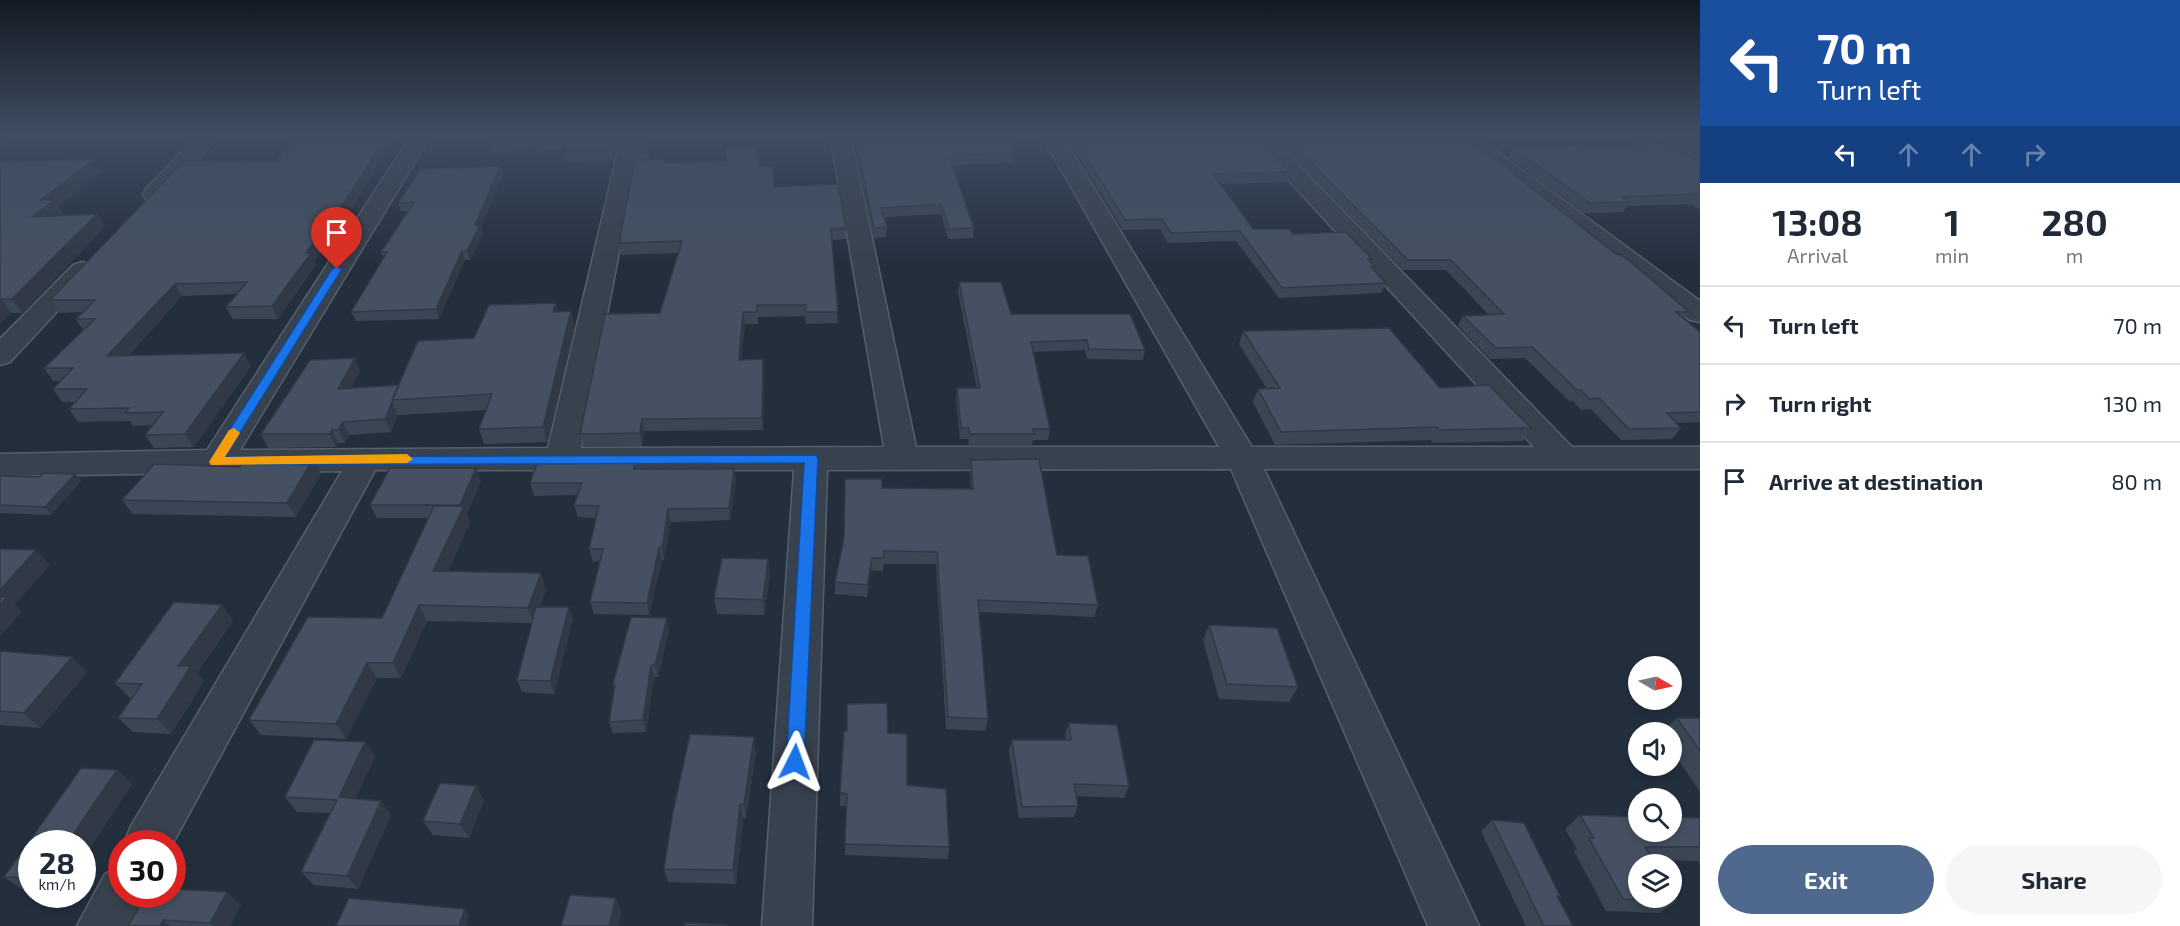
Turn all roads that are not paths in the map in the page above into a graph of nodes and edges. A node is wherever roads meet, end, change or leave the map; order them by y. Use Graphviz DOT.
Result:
graph roads {
  1 [pos="170,177"];
  2 [pos="395,177"];
  3 [pos="623,177"];
  4 [pos="848,177"];
  5 [pos="1076,177"];
  6 [pos="1297,177"];
  7 [pos="1518,177"];
  8 [pos="138,211"];
  9 [pos="97,254"];
  10 [pos="1700,314"];
  11 [pos="0,356"];
  12 [pos="811,458"];
  13 [pos="902,458"];
  14 [pos="1242,458"];
  15 [pos="1563,458"];
  16 [pos="365,459"];
  17 [pos="562,459"];
  18 [pos="216,462"];
  19 [pos="1696,462"];
  20 [pos="0,465"];
  21 [pos="155,830"];
  22 [pos="112,908"];
  23 [pos="102,926"];
  24 [pos="787,926"];
  25 [pos="1454,926"];
  1 -- 8 [label="street"];
  2 -- 18 [label="street"];
  3 -- 17 [label="street"];
  4 -- 13 [label="street"];
  5 -- 14 [label="street"];
  6 -- 15 [label="street"];
  7 -- 10 [label="street"];
  9 -- 11 [label="street"];
  12 -- 13 [label="street"];
  12 -- 17 [label="street"];
  12 -- 24 [label="street"];
  13 -- 14 [label="street"];
  14 -- 15 [label="street"];
  14 -- 25 [label="street"];
  15 -- 19 [label="street"];
  16 -- 17 [label="street"];
  16 -- 18 [label="street"];
  16 -- 21 [label="street"];
  18 -- 20 [label="street"];
  22 -- 23 [label="street"];
}
